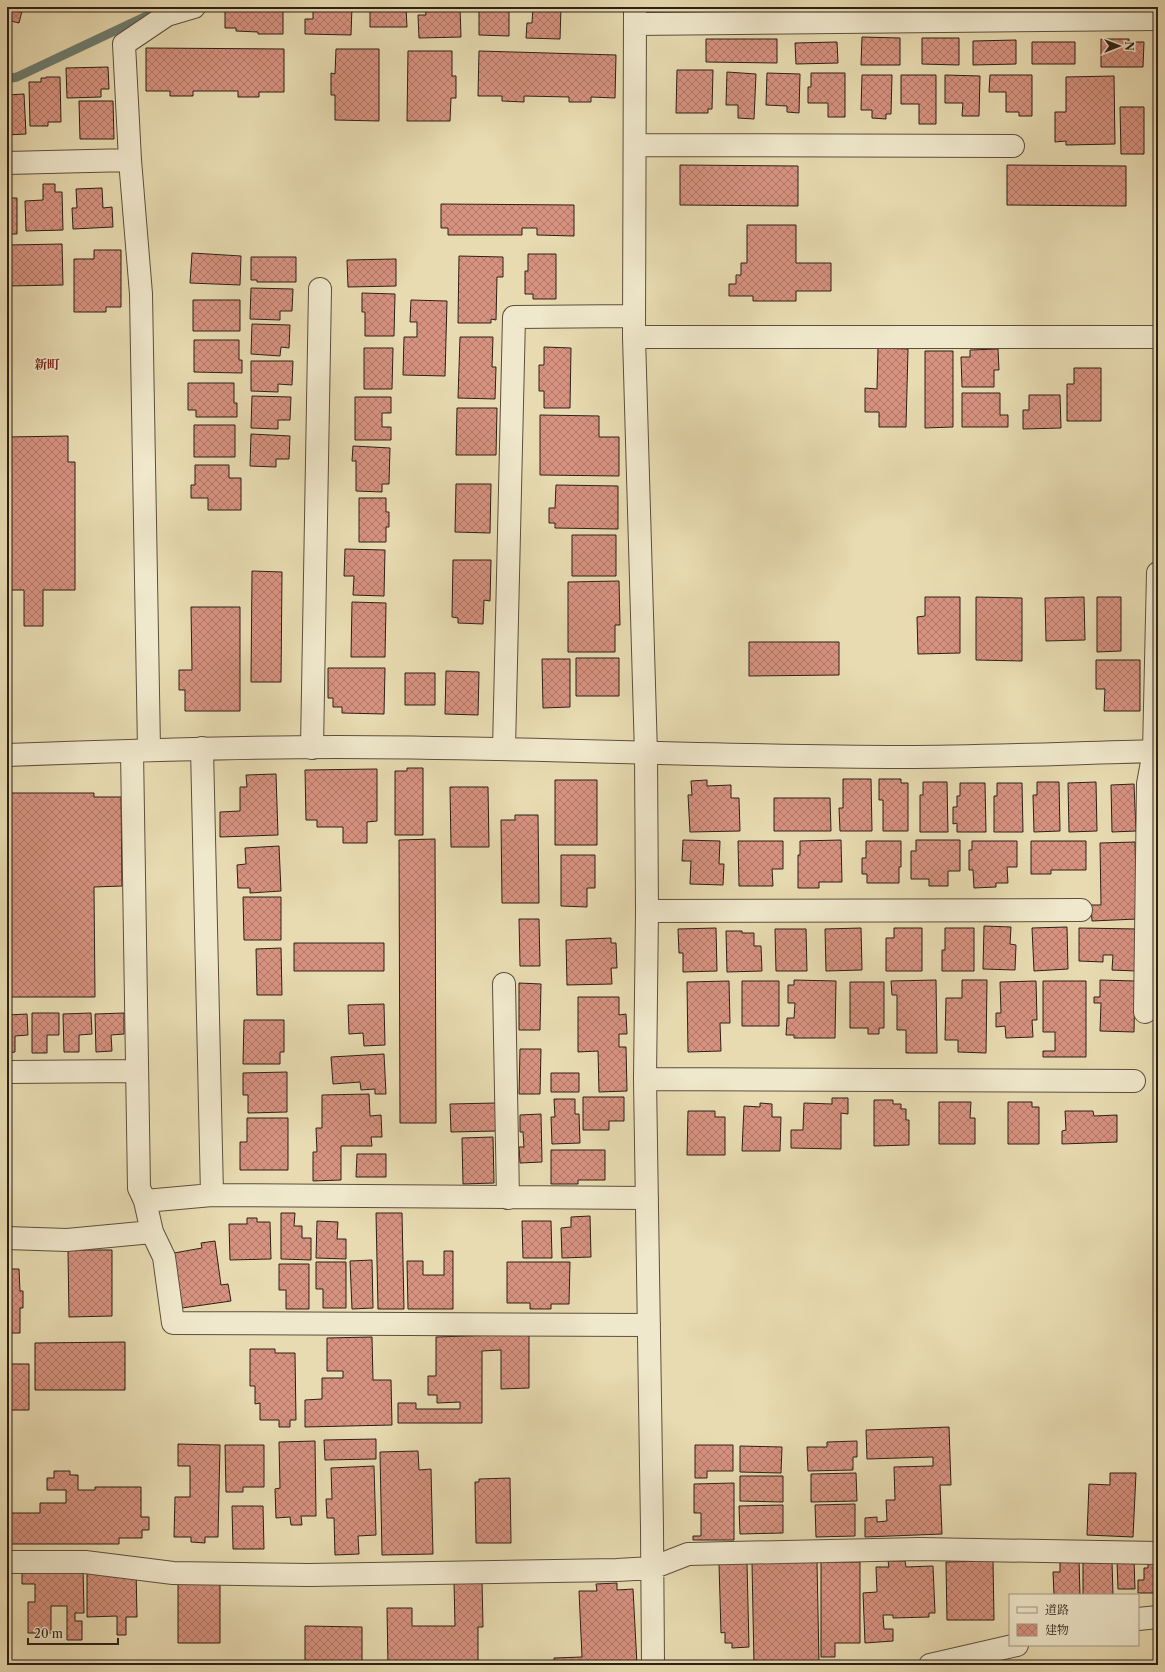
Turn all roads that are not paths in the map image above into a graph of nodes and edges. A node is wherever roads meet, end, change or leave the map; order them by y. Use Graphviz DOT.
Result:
graph roads {
  1 [pos="194,7"];
  2 [pos="635,16"];
  3 [pos="1158,19"];
  4 [pos="635,145"];
  5 [pos="1013,146"];
  6 [pos="130,160"];
  7 [pos="7,163"];
  8 [pos="320,289"];
  9 [pos="634,326"];
  10 [pos="1158,337"];
  11 [pos="1158,573"];
  12 [pos="202,748"];
  13 [pos="312,748"];
  14 [pos="504,749"];
  15 [pos="140,750"];
  16 [pos="1156,751"];
  17 [pos="646,754"];
  18 [pos="7,755"];
  19 [pos="1081,910"];
  20 [pos="647,911"];
  21 [pos="504,984"];
  22 [pos="1145,1012"];
  23 [pos="137,1070"];
  24 [pos="7,1072"];
  25 [pos="645,1079"];
  26 [pos="1134,1081"];
  27 [pos="212,1195"];
  28 [pos="508,1198"];
  29 [pos="647,1198"];
  30 [pos="145,1201"];
  31 [pos="152,1232"];
  32 [pos="7,1238"];
  33 [pos="649,1325"];
  34 [pos="1158,1553"];
  35 [pos="7,1562"];
  36 [pos="652,1568"];
  37 [pos="1158,1617"];
  38 [pos="1139,1619"];
  39 [pos="1013,1646"];
  40 [pos="653,1665"];
  41 [pos="930,1665"];
  1 -- 6 [label="street"];
  2 -- 3 [label="street"];
  2 -- 4 [label="street"];
  4 -- 5 [label="street"];
  4 -- 9 [label="street"];
  6 -- 7 [label="street"];
  6 -- 15 [label="street"];
  8 -- 13 [label="street"];
  9 -- 10 [label="street"];
  9 -- 14 [label="street"];
  9 -- 17 [label="street"];
  11 -- 16 [label="street"];
  12 -- 13 [label="street"];
  12 -- 15 [label="street"];
  12 -- 27 [label="street"];
  13 -- 14 [label="street"];
  14 -- 17 [label="street"];
  15 -- 18 [label="street"];
  15 -- 23 [label="street"];
  16 -- 17 [label="street"];
  16 -- 22 [label="street"];
  17 -- 20 [label="street"];
  19 -- 20 [label="street"];
  20 -- 25 [label="street"];
  21 -- 28 [label="street"];
  23 -- 24 [label="street"];
  23 -- 30 [label="street"];
  25 -- 26 [label="street"];
  25 -- 29 [label="street"];
  27 -- 28 [label="street"];
  27 -- 30 [label="street"];
  28 -- 29 [label="street"];
  29 -- 33 [label="street"];
  30 -- 31 [label="street"];
  31 -- 32 [label="street"];
  31 -- 33 [label="street"];
  33 -- 36 [label="street"];
  34 -- 36 [label="street"];
  35 -- 36 [label="street"];
  36 -- 40 [label="street"];
  37 -- 38 [label="street"];
  39 -- 41 [label="street"];
}
